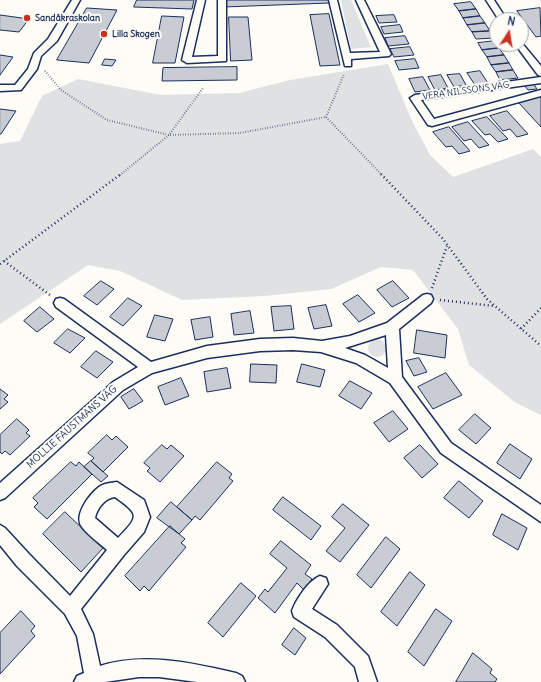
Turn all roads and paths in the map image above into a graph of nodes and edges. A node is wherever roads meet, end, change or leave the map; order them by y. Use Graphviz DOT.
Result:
graph roads {
  1 [pos="76,0"];
  2 [pos="201,0"];
  3 [pos="222,0"];
  4 [pos="334,0"];
  5 [pos="360,0"];
  6 [pos="490,0"];
  7 [pos="498,12"];
  8 [pos="526,52"];
  9 [pos="347,60"];
  10 [pos="37,62"];
  11 [pos="541,73"];
  12 [pos="541,80"];
  13 [pos="0,88"];
  14 [pos="203,88"];
  15 [pos="541,93"];
  16 [pos="326,116"];
  17 [pos="169,135"];
  18 [pos="447,245"];
  19 [pos="4,261"];
  20 [pos="0,264"];
  21 [pos="427,299"];
  22 [pos="60,303"];
  23 [pos="495,306"];
  24 [pos="541,308"];
  25 [pos="392,327"];
  26 [pos="521,329"];
  27 [pos="321,346"];
  28 [pos="541,346"];
  29 [pos="149,368"];
  30 [pos="395,379"];
  31 [pos="0,493"];
  32 [pos="541,514"];
  33 [pos="0,533"];
  34 [pos="118,550"];
  35 [pos="320,584"];
  36 [pos="71,608"];
  37 [pos="88,679"];
  38 [pos="236,682"];
  39 [pos="368,682"];
  1 -- 10 [label="street"];
  2 -- 3 [label="street"];
  4 -- 9 [label="street"];
  5 -- 9 [label="street"];
  6 -- 7 [label="street"];
  8 -- 11 [label="street"];
  9 -- 16 [label="path"];
  10 -- 13 [label="street"];
  10 -- 17 [label="path"];
  12 -- 15 [label="street, VERA NILSSONS VÄG"];
  14 -- 17 [label="path"];
  16 -- 17 [label="path"];
  16 -- 18 [label="path"];
  17 -- 19 [label="path"];
  18 -- 21 [label="path"];
  18 -- 23 [label="path"];
  19 -- 20 [label="path"];
  19 -- 22 [label="path"];
  21 -- 23 [label="path"];
  21 -- 25 [label="street, MOLLIE FAUSTMANS VÄG"];
  22 -- 29 [label="street"];
  23 -- 26 [label="path"];
  24 -- 26 [label="path"];
  25 -- 27 [label="street, MOLLIE FAUSTMANS VÄG"];
  25 -- 30 [label="street"];
  26 -- 28 [label="path"];
  27 -- 29 [label="street, MOLLIE FAUSTMANS VÄG"];
  27 -- 30 [label="street, MOLLIE FAUSTMANS VÄG"];
  29 -- 31 [label="street, MOLLIE FAUSTMANS VÄG"];
  30 -- 32 [label="street, MOLLIE FAUSTMANS VÄG"];
  33 -- 36 [label="street"];
  34 -- 36 [label="street"];
  35 -- 39 [label="street"];
  36 -- 37 [label="street"];
  37 -- 38 [label="street"];
}
